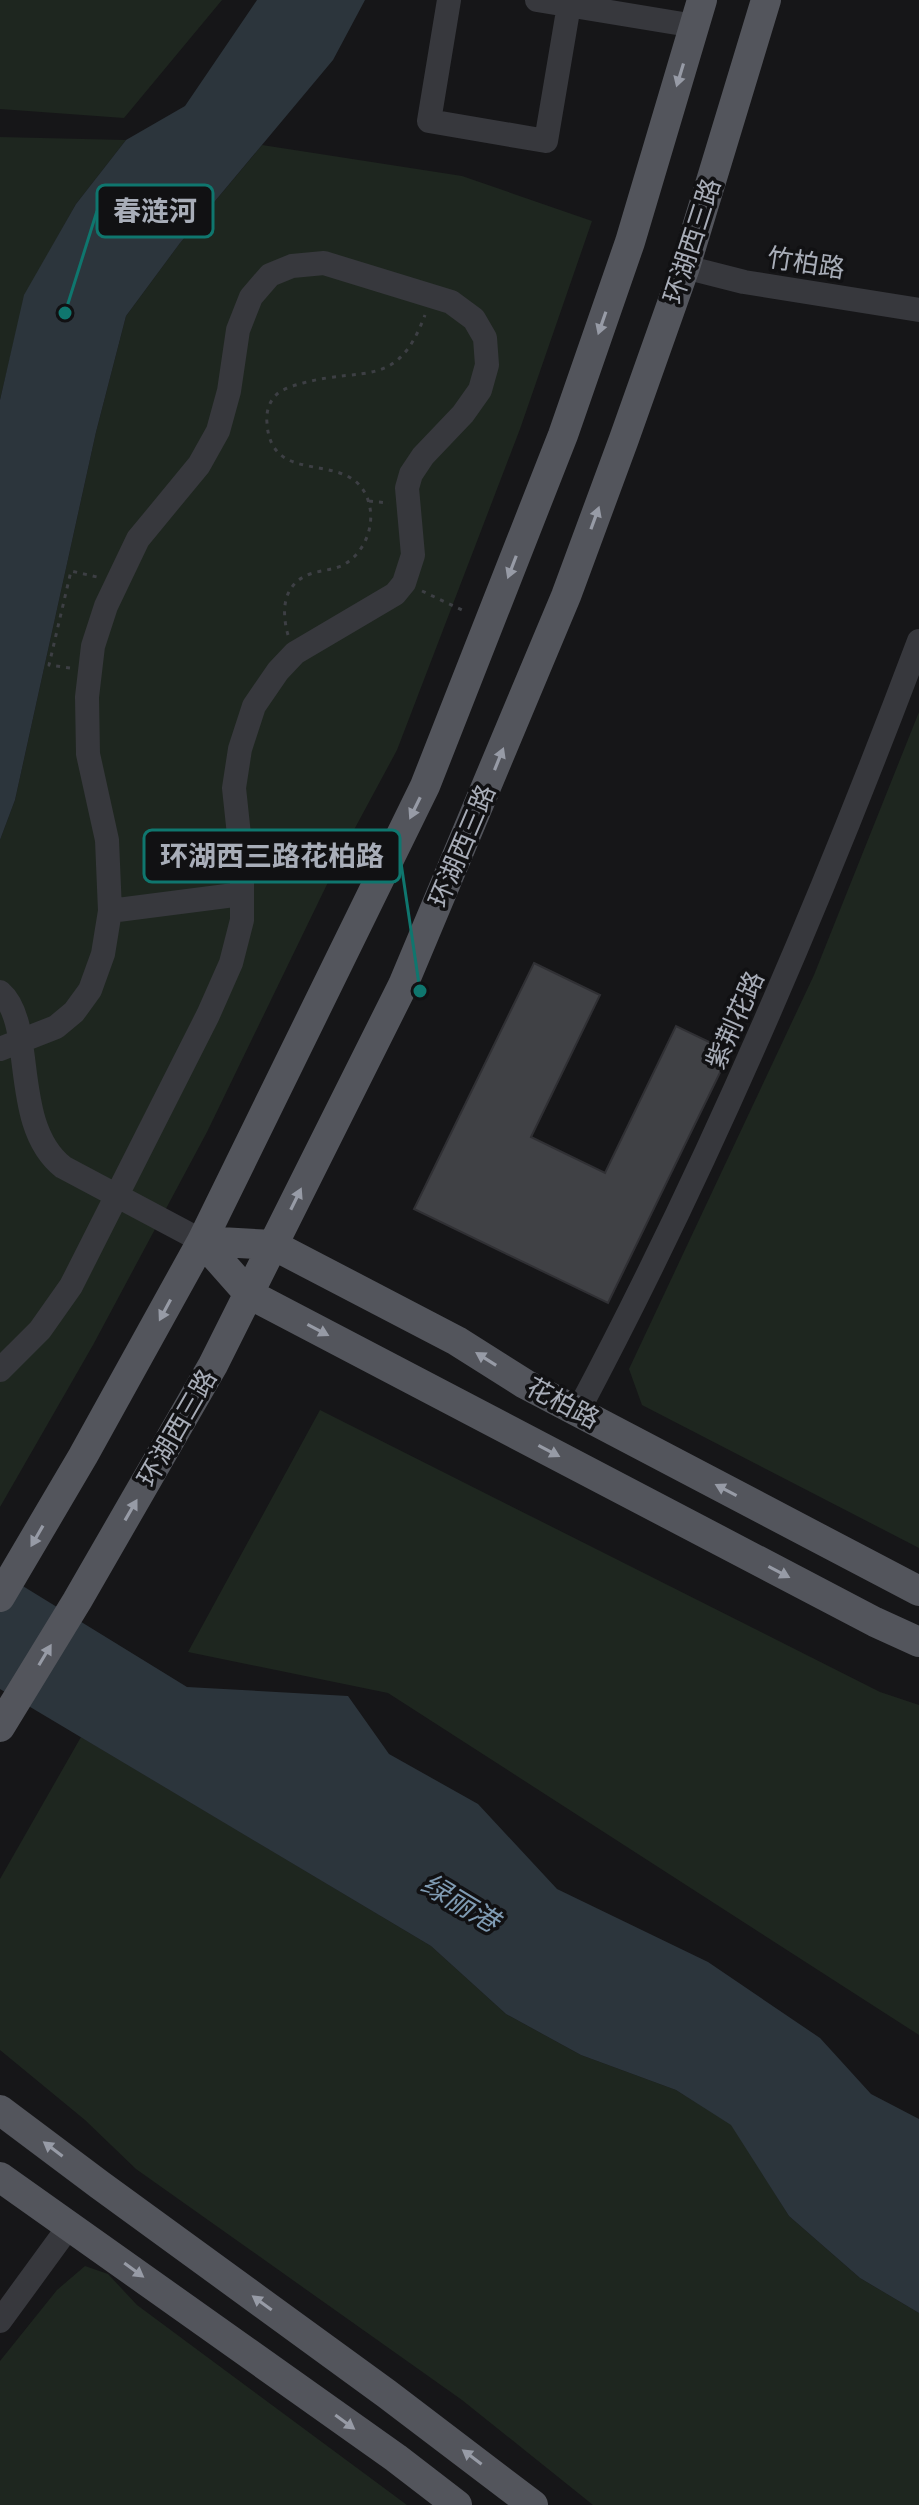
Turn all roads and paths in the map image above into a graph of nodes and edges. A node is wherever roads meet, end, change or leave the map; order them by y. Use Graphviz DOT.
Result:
graph roads {
  1 [pos="449,0"];
  2 [pos="537,0"];
  3 [pos="766,0"];
  4 [pos="569,5"];
  5 [pos="622,7"];
  6 [pos="698,13"];
  7 [pos="685,267"];
  8 [pos="431,296"];
  9 [pos="919,310"];
  10 [pos="118,581"];
  11 [pos="404,583"];
  12 [pos="462,610"];
  13 [pos="919,641"];
  14 [pos="295,653"];
  15 [pos="90,670"];
  16 [pos="242,894"];
  17 [pos="110,911"];
  18 [pos="0,992"];
  19 [pos="10,1044"];
  20 [pos="117,1196"];
  21 [pos="202,1241"];
  22 [pos="273,1245"];
  23 [pos="249,1294"];
  24 [pos="0,1370"];
  25 [pos="578,1411"];
  26 [pos="919,1591"];
  27 [pos="0,1597"];
  28 [pos="919,1642"];
  29 [pos="6,1718"];
  30 [pos="0,2110"];
  31 [pos="0,2177"];
  32 [pos="70,2225"];
  33 [pos="0,2321"];
  34 [pos="457,2505"];
  35 [pos="533,2505"];
  1 -- 4 [label="street"];
  2 -- 4 [label="street"];
  3 -- 7 [label="main road, 环湖西三路"];
  4 -- 5 [label="street"];
  5 -- 6 [label="street"];
  6 -- 21 [label="main road, one-way"];
  7 -- 9 [label="street, 竹柏路"];
  22 -- 7 [label="main road, 环湖西三路, one-way"];
  8 -- 10 [label="street"];
  8 -- 11 [label="street"];
  8 -- 14 [label="path"];
  10 -- 15 [label="street"];
  10 -- 15 [label="path"];
  11 -- 12 [label="path"];
  11 -- 14 [label="street"];
  13 -- 25 [label="street, 紫荆花路"];
  14 -- 16 [label="street"];
  15 -- 17 [label="street"];
  16 -- 17 [label="street"];
  16 -- 20 [label="street"];
  17 -- 19 [label="street"];
  18 -- 19 [label="street"];
  19 -- 20 [label="street"];
  20 -- 21 [label="street"];
  20 -- 24 [label="street"];
  21 -- 22 [label="main road, 花柏路"];
  21 -- 23 [label="main road"];
  21 -- 27 [label="main road, one-way"];
  22 -- 23 [label="main road, 环湖西三路"];
  25 -- 22 [label="main road, 花柏路, one-way"];
  23 -- 28 [label="main road, 花柏路, one-way"];
  29 -- 23 [label="main road, 环湖西三路, one-way"];
  26 -- 25 [label="main road, 花柏路, one-way"];
  35 -- 30 [label="main road, one-way"];
  31 -- 32 [label="main road"];
  32 -- 33 [label="street"];
  32 -- 34 [label="main road, one-way"];
}
